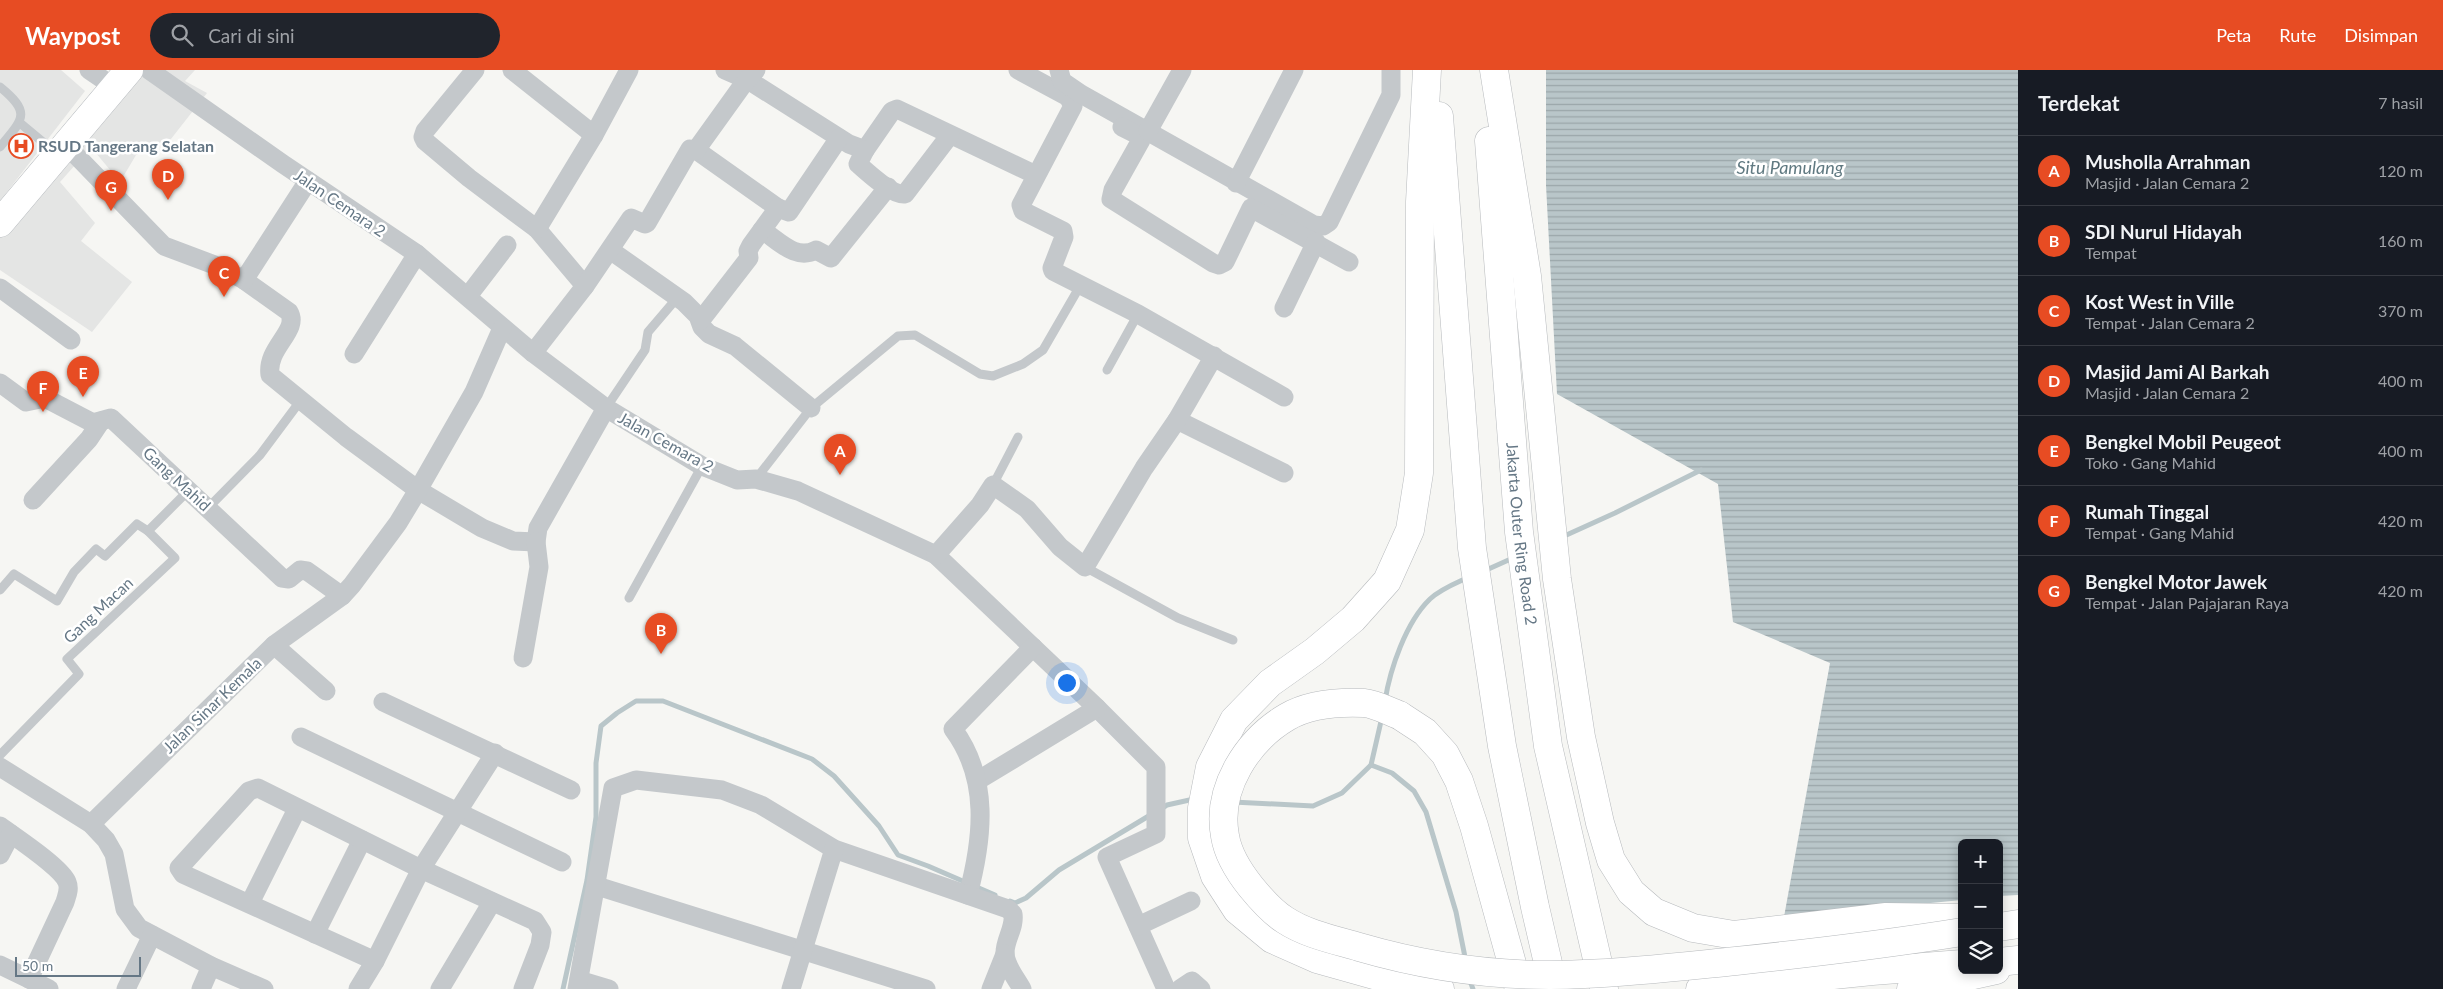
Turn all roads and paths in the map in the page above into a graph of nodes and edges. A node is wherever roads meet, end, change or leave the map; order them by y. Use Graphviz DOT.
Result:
graph roads {
  1 [pos="89,70"];
  2 [pos="149,70"];
  3 [pos="475,70"];
  4 [pos="512,70"];
  5 [pos="629,70"];
  6 [pos="725,70"];
  7 [pos="1058,70"];
  8 [pos="1182,70"];
  9 [pos="1294,70"];
  10 [pos="1391,70"];
  11 [pos="1426,70"];
  12 [pos="1436,70"];
  13 [pos="1484,70"];
  14 [pos="1494,70"];
  15 [pos="1029,73"];
  16 [pos="752,75"];
  17 [pos="122,79"];
  18 [pos="0,87"];
  19 [pos="1072,102"];
  20 [pos="20,123"];
  21 [pos="1148,131"];
  22 [pos="594,135"];
  23 [pos="950,135"];
  24 [pos="839,138"];
  25 [pos="0,147"];
  26 [pos="62,150"];
  27 [pos="696,150"];
  28 [pos="865,150"];
  29 [pos="1036,175"];
  30 [pos="308,181"];
  31 [pos="1236,183"];
  32 [pos="888,187"];
  33 [pos="778,208"];
  34 [pos="0,223"];
  35 [pos="537,229"];
  36 [pos="762,230"];
  37 [pos="1316,242"];
  38 [pos="507,245"];
  39 [pos="610,250"];
  40 [pos="417,254"];
  41 [pos="1350,262"];
  42 [pos="244,280"];
  43 [pos="585,286"];
  44 [pos="1080,286"];
  45 [pos="0,288"];
  46 [pos="468,296"];
  47 [pos="677,298"];
  48 [pos="1284,308"];
  49 [pos="1138,314"];
  50 [pos="701,320"];
  51 [pos="502,328"];
  52 [pos="71,340"];
  53 [pos="533,353"];
  54 [pos="354,354"];
  55 [pos="1214,356"];
  56 [pos="1108,370"];
  57 [pos="0,383"];
  58 [pos="1284,397"];
  59 [pos="301,400"];
  60 [pos="606,408"];
  61 [pos="810,408"];
  62 [pos="1177,420"];
  63 [pos="101,421"];
  64 [pos="1018,437"];
  65 [pos="702,466"];
  66 [pos="1284,473"];
  67 [pos="756,479"];
  68 [pos="993,485"];
  69 [pos="189,490"];
  70 [pos="418,490"];
  71 [pos="33,500"];
  72 [pos="208,508"];
  73 [pos="148,531"];
  74 [pos="536,542"];
  75 [pos="936,555"];
  76 [pos="1085,567"];
  77 [pos="0,590"];
  78 [pos="342,596"];
  79 [pos="628,598"];
  80 [pos="1232,640"];
  81 [pos="274,645"];
  82 [pos="1033,647"];
  83 [pos="523,658"];
  84 [pos="326,691"];
  85 [pos="383,702"];
  86 [pos="1098,708"];
  87 [pos="301,737"];
  88 [pos="494,753"];
  89 [pos="0,755"];
  90 [pos="0,767"];
  91 [pos="977,781"];
  92 [pos="571,790"];
  93 [pos="297,808"];
  94 [pos="459,810"];
  95 [pos="91,824"];
  96 [pos="5,830"];
  97 [pos="362,840"];
  98 [pos="834,849"];
  99 [pos="0,855"];
  100 [pos="562,862"];
  101 [pos="421,869"];
  102 [pos="597,886"];
  103 [pos="968,895"];
  104 [pos="1191,901"];
  105 [pos="492,902"];
  106 [pos="250,903"];
  107 [pos="1958,918"];
  108 [pos="2003,918"];
  109 [pos="2018,918"];
  110 [pos="2018,924"];
  111 [pos="1138,926"];
  112 [pos="2003,926"];
  113 [pos="1958,933"];
  114 [pos="315,934"];
  115 [pos="152,935"];
  116 [pos="801,951"];
  117 [pos="1005,954"];
  118 [pos="2018,960"];
  119 [pos="375,961"];
  120 [pos="2003,962"];
  121 [pos="1958,964"];
  122 [pos="0,965"];
  123 [pos="2018,965"];
  124 [pos="211,966"];
  125 [pos="2003,969"];
  126 [pos="1514,972"];
  127 [pos="1514,972"];
  128 [pos="1514,972"];
  129 [pos="1514,972"];
  130 [pos="1980,974"];
  131 [pos="29,979"];
  132 [pos="578,984"];
  133 [pos="48,989"];
  134 [pos="126,989"];
  135 [pos="201,989"];
  136 [pos="264,989"];
  137 [pos="358,989"];
  138 [pos="440,989"];
  139 [pos="523,989"];
  140 [pos="609,989"];
  141 [pos="791,989"];
  142 [pos="926,989"];
  143 [pos="991,989"];
  144 [pos="1022,989"];
  145 [pos="1166,989"];
  146 [pos="1180,989"];
  147 [pos="1201,989"];
  148 [pos="1440,989"];
  149 [pos="1519,989"];
  150 [pos="1554,989"];
  151 [pos="1604,989"];
  152 [pos="1700,989"];
  153 [pos="1911,989"];
  1 -- 17 [label="street"];
  2 -- 30 [label="street, Jalan Cemara 2"];
  3 -- 35 [label="street"];
  4 -- 22 [label="street"];
  5 -- 22 [label="street"];
  6 -- 16 [label="street"];
  7 -- 21 [label="street"];
  8 -- 21 [label="street"];
  9 -- 31 [label="street"];
  10 -- 31 [label="street"];
  11 -- 148 [label="main road"];
  12 -- 150 [label="main road"];
  13 -- 151 [label="main road, Jakarta Outer Ring Road 2"];
  14 -- 107 [label="main road"];
  15 -- 19 [label="street"];
  16 -- 24 [label="street"];
  16 -- 27 [label="street"];
  17 -- 26 [label="main road"];
  18 -- 20 [label="lane"];
  19 -- 29 [label="street"];
  19 -- 37 [label="street"];
  20 -- 25 [label="lane"];
  20 -- 26 [label="lane"];
  21 -- 31 [label="street"];
  22 -- 35 [label="street"];
  23 -- 28 [label="street"];
  23 -- 29 [label="street"];
  23 -- 32 [label="street"];
  24 -- 28 [label="street"];
  24 -- 33 [label="street"];
  26 -- 34 [label="main road"];
  26 -- 42 [label="street"];
  27 -- 33 [label="street"];
  27 -- 39 [label="street"];
  28 -- 32 [label="street"];
  29 -- 44 [label="street"];
  30 -- 40 [label="street, Jalan Cemara 2"];
  30 -- 42 [label="street"];
  32 -- 36 [label="street"];
  33 -- 36 [label="street"];
  35 -- 43 [label="street"];
  36 -- 50 [label="street"];
  37 -- 41 [label="street"];
  37 -- 48 [label="street"];
  38 -- 46 [label="street"];
  39 -- 43 [label="street"];
  39 -- 47 [label="street"];
  40 -- 46 [label="street, Jalan Cemara 2"];
  40 -- 54 [label="street"];
  42 -- 59 [label="street"];
  43 -- 53 [label="street"];
  44 -- 49 [label="street"];
  44 -- 61 [label="lane"];
  45 -- 52 [label="street"];
  46 -- 51 [label="street, Jalan Cemara 2"];
  47 -- 50 [label="street"];
  47 -- 60 [label="lane"];
  49 -- 55 [label="street"];
  49 -- 56 [label="lane"];
  50 -- 61 [label="street"];
  51 -- 53 [label="street, Jalan Cemara 2"];
  51 -- 70 [label="street, Jalan Sinar Kemala"];
  53 -- 60 [label="street, Jalan Cemara 2"];
  55 -- 58 [label="street"];
  55 -- 62 [label="street"];
  57 -- 63 [label="street, Gang Mahid"];
  59 -- 70 [label="street"];
  59 -- 72 [label="lane"];
  60 -- 65 [label="street, Jalan Cemara 2"];
  60 -- 74 [label="street"];
  61 -- 67 [label="lane"];
  62 -- 66 [label="street"];
  62 -- 76 [label="street"];
  63 -- 69 [label="street, Gang Mahid"];
  63 -- 71 [label="street"];
  64 -- 68 [label="lane"];
  65 -- 67 [label="street, Jalan Cemara 2"];
  65 -- 79 [label="lane"];
  67 -- 75 [label="street, Jalan Cemara 2"];
  68 -- 75 [label="street"];
  68 -- 76 [label="street"];
  69 -- 72 [label="street, Gang Mahid"];
  69 -- 73 [label="lane"];
  70 -- 74 [label="street"];
  70 -- 78 [label="street, Jalan Sinar Kemala"];
  72 -- 78 [label="street, Gang Mahid"];
  73 -- 77 [label="lane"];
  73 -- 89 [label="lane, Gang Macan"];
  74 -- 83 [label="street"];
  75 -- 82 [label="street, Jalan Cemara 2"];
  76 -- 80 [label="lane"];
  78 -- 81 [label="street, Jalan Sinar Kemala"];
  81 -- 84 [label="street"];
  81 -- 95 [label="street, Jalan Sinar Kemala"];
  82 -- 86 [label="street, Jalan Cemara 2"];
  82 -- 91 [label="street"];
  85 -- 88 [label="street"];
  86 -- 91 [label="street"];
  86 -- 111 [label="street, Jalan Cemara 2"];
  87 -- 94 [label="street"];
  88 -- 92 [label="street"];
  88 -- 94 [label="street"];
  90 -- 95 [label="street"];
  91 -- 103 [label="street"];
  93 -- 97 [label="street"];
  93 -- 106 [label="street"];
  93 -- 106 [label="street"];
  94 -- 100 [label="street"];
  94 -- 101 [label="street"];
  95 -- 115 [label="street"];
  96 -- 99 [label="street"];
  96 -- 131 [label="street"];
  97 -- 101 [label="street"];
  97 -- 114 [label="street"];
  98 -- 102 [label="street"];
  98 -- 103 [label="street"];
  98 -- 116 [label="street"];
  101 -- 105 [label="street"];
  101 -- 119 [label="street"];
  102 -- 116 [label="street"];
  102 -- 132 [label="street"];
  103 -- 117 [label="street"];
  104 -- 111 [label="street"];
  105 -- 138 [label="street"];
  105 -- 139 [label="street"];
  106 -- 114 [label="street"];
  108 -- 109 [label="main road"];
  110 -- 112 [label="main road"];
  111 -- 145 [label="street"];
  113 -- 126 [label="main road, bridge"];
  114 -- 119 [label="street"];
  115 -- 124 [label="street"];
  115 -- 134 [label="street"];
  116 -- 141 [label="street"];
  116 -- 142 [label="street"];
  117 -- 143 [label="street"];
  117 -- 144 [label="street"];
  118 -- 120 [label="main road"];
  119 -- 137 [label="street"];
  121 -- 152 [label="main road"];
  122 -- 131 [label="street"];
  123 -- 125 [label="main road"];
  124 -- 135 [label="street"];
  124 -- 136 [label="street"];
  127 -- 128 [label="main road, bridge"];
  129 -- 149 [label="main road, bridge"];
  130 -- 153 [label="main road"];
  131 -- 133 [label="street"];
  132 -- 140 [label="street"];
  146 -- 147 [label="street"];
}
